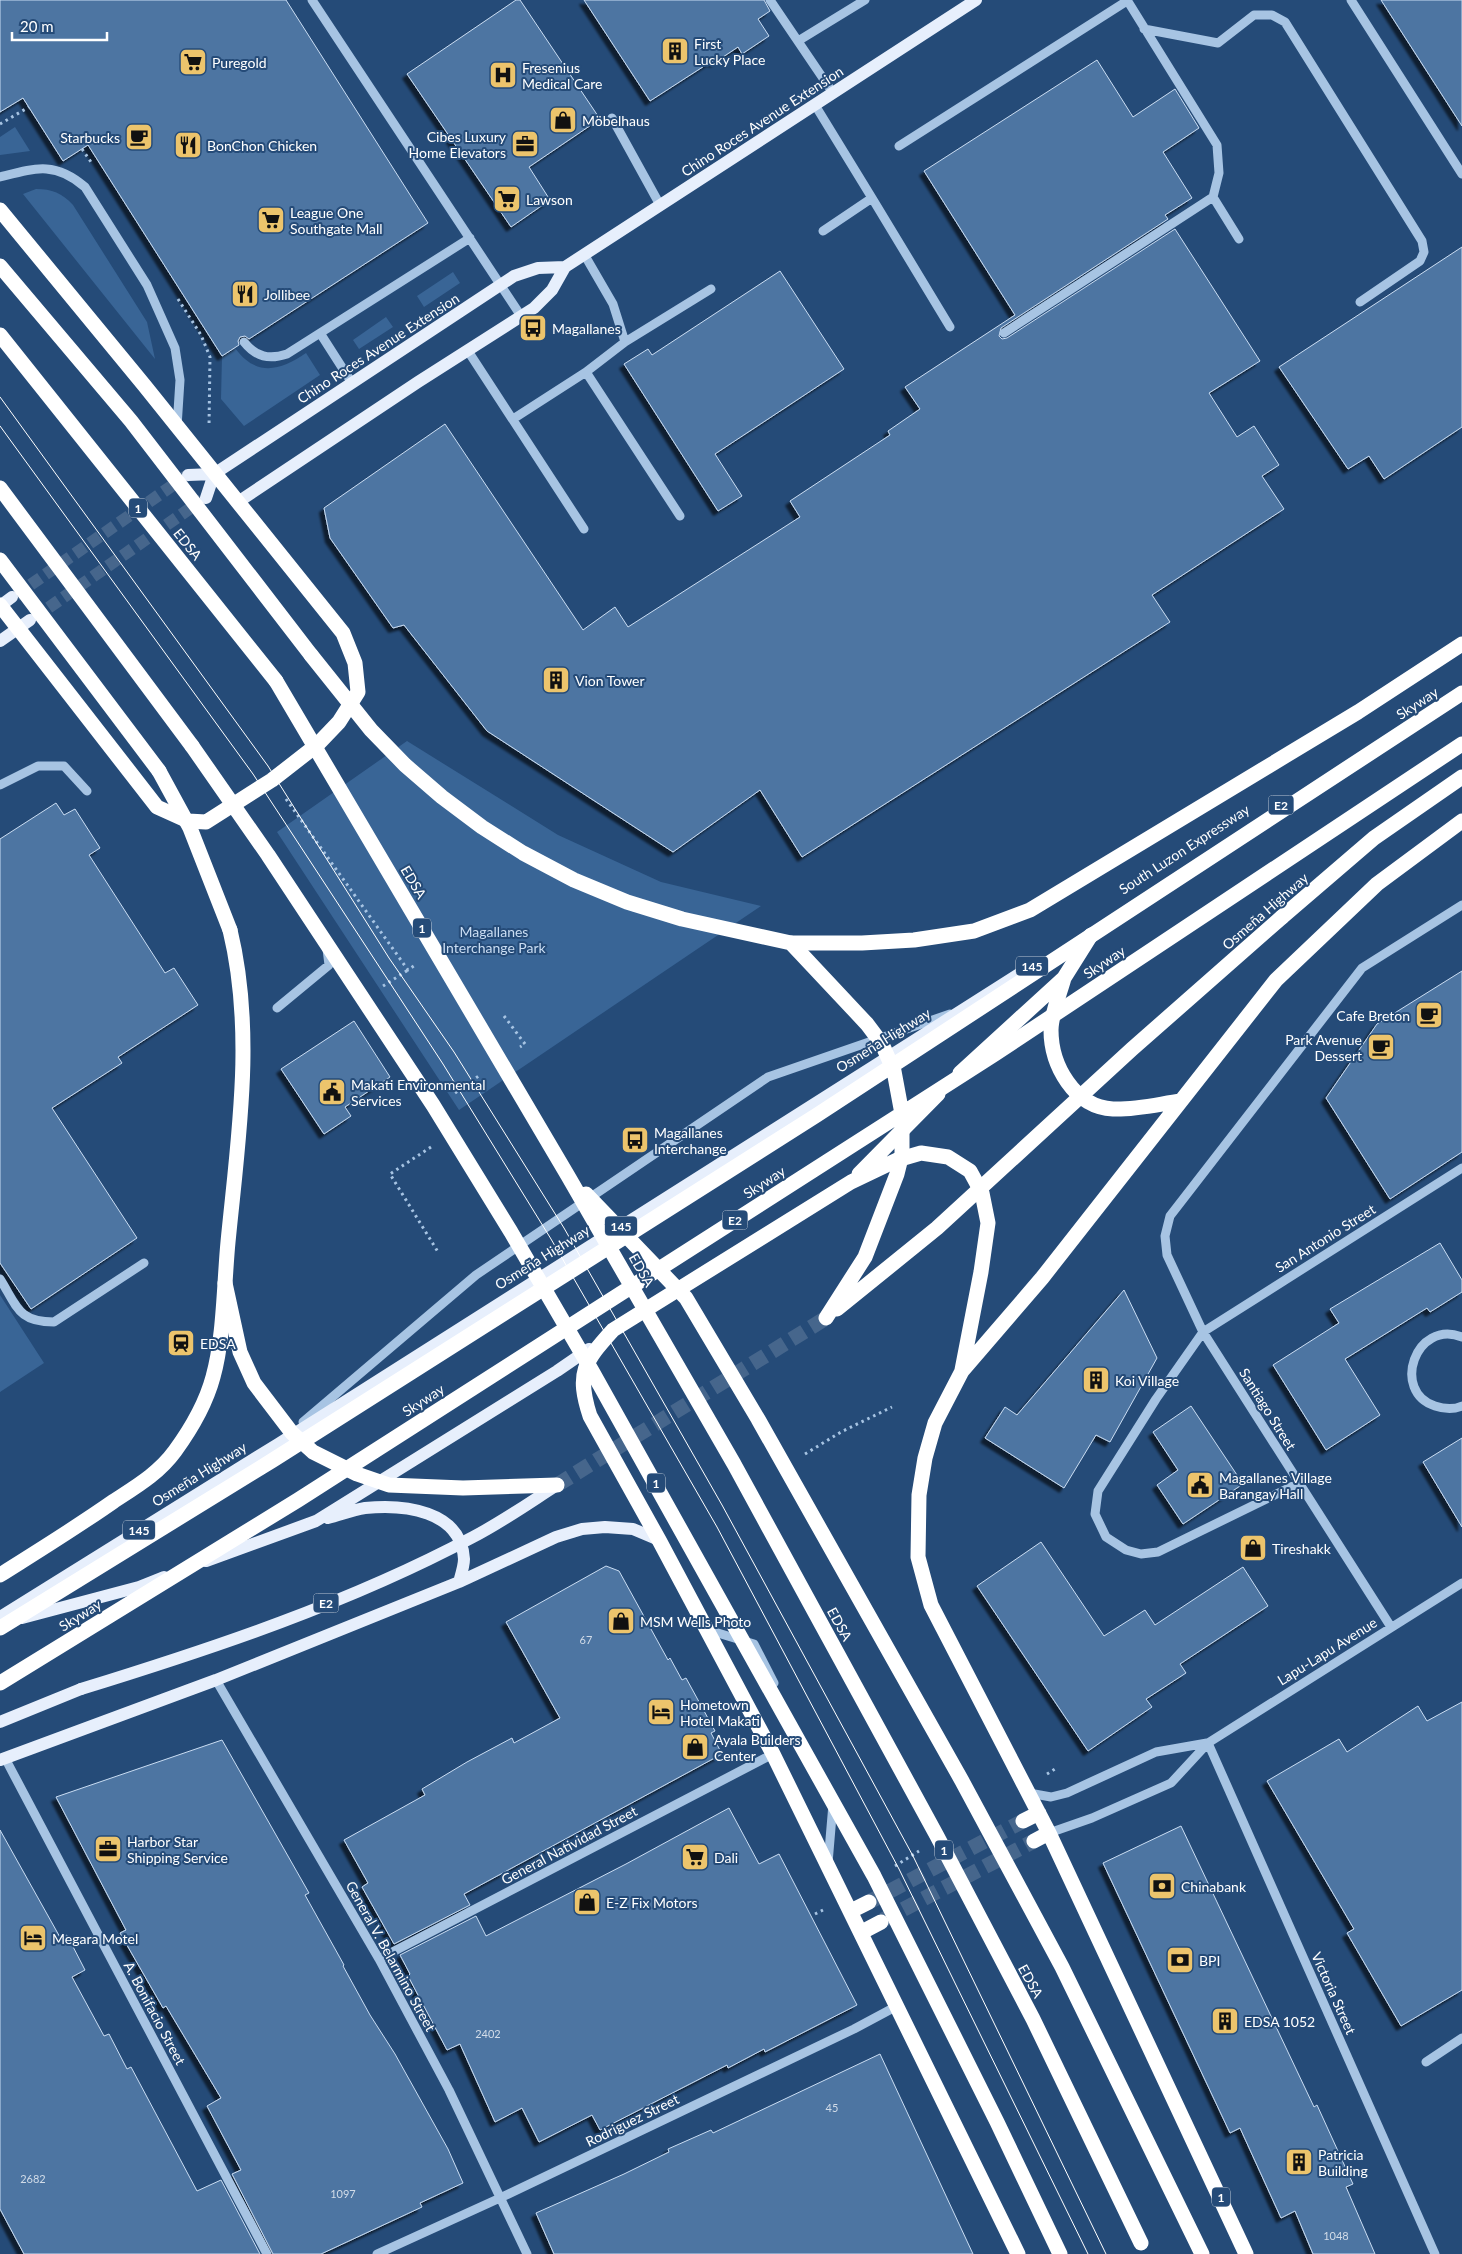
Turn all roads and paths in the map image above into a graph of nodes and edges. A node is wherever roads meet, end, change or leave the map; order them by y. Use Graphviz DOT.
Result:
graph roads {
  1 [pos="312,0"];
  2 [pos="770,0"];
  3 [pos="865,0"];
  4 [pos="976,0"];
  5 [pos="1351,0"];
  6 [pos="1127,1"];
  7 [pos="960,4"];
  8 [pos="1144,29"];
  9 [pos="798,41"];
  10 [pos="833,93"];
  11 [pos="815,105"];
  12 [pos="28,107"];
  13 [pos="612,118"];
  14 [pos="0,124"];
  15 [pos="898,146"];
  16 [pos="1462,174"];
  17 [pos="0,177"];
  18 [pos="1212,197"];
  19 [pos="872,198"];
  20 [pos="660,205"];
  21 [pos="0,210"];
  22 [pos="823,231"];
  23 [pos="470,238"];
  24 [pos="1239,239"];
  25 [pos="584,254"];
  26 [pos="0,266"];
  27 [pos="565,267"];
  28 [pos="500,285"];
  29 [pos="712,289"];
  30 [pos="1360,302"];
  31 [pos="521,316"];
  32 [pos="950,327"];
  33 [pos="320,333"];
  34 [pos="1004,333"];
  35 [pos="0,335"];
  36 [pos="201,335"];
  37 [pos="244,342"];
  38 [pos="625,342"];
  39 [pos="468,351"];
  40 [pos="586,372"];
  41 [pos="352,383"];
  42 [pos="513,420"];
  43 [pos="177,427"];
  44 [pos="209,428"];
  45 [pos="214,474"];
  46 [pos="188,475"];
  47 [pos="0,488"];
  48 [pos="206,498"];
  49 [pos="238,502"];
  50 [pos="680,516"];
  51 [pos="584,529"];
  52 [pos="0,560"];
  53 [pos="3,603"];
  54 [pos="24,624"];
  55 [pos="0,642"];
  56 [pos="1462,644"];
  57 [pos="1462,687"];
  58 [pos="1462,693"];
  59 [pos="1462,744"];
  60 [pos="1462,777"];
  61 [pos="0,785"];
  62 [pos="87,791"];
  63 [pos="238,802"];
  64 [pos="1462,821"];
  65 [pos="1462,905"];
  66 [pos="1099,924"];
  67 [pos="791,943"];
  68 [pos="1064,978"];
  69 [pos="277,1008"];
  70 [pos="964,1009"];
  71 [pos="516,1031"];
  72 [pos="516,1050"];
  73 [pos="1181,1102"];
  74 [pos="436,1144"];
  75 [pos="1462,1168"];
  76 [pos="568,1176"];
  77 [pos="851,1182"];
  78 [pos="438,1252"];
  79 [pos="144,1263"];
  80 [pos="0,1279"];
  81 [pos="225,1283"];
  82 [pos="612,1330"];
  83 [pos="1203,1332"];
  84 [pos="1462,1337"];
  85 [pos="962,1371"];
  86 [pos="1462,1406"];
  87 [pos="892,1407"];
  88 [pos="278,1444"];
  89 [pos="800,1457"];
  90 [pos="1299,1483"];
  91 [pos="557,1485"];
  92 [pos="316,1521"];
  93 [pos="659,1540"];
  94 [pos="0,1575"];
  95 [pos="459,1582"];
  96 [pos="1462,1583"];
  97 [pos="0,1617"];
  98 [pos="0,1624"];
  99 [pos="1391,1627"];
  100 [pos="0,1628"];
  101 [pos="708,1630"];
  102 [pos="216,1680"];
  103 [pos="0,1683"];
  104 [pos="0,1722"];
  105 [pos="1208,1743"];
  106 [pos="773,1754"];
  107 [pos="3,1759"];
  108 [pos="1028,1793"];
  109 [pos="1038,1813"];
  110 [pos="1023,1821"];
  111 [pos="1049,1833"];
  112 [pos="1034,1841"];
  113 [pos="828,1865"];
  114 [pos="869,1902"];
  115 [pos="851,1911"];
  116 [pos="881,1922"];
  117 [pos="862,1932"];
  118 [pos="378,1959"];
  119 [pos="897,2006"];
  120 [pos="1462,2038"];
  121 [pos="1426,2062"];
  122 [pos="500,2198"];
  123 [pos="267,2254"];
  124 [pos="377,2254"];
  125 [pos="527,2254"];
  126 [pos="1018,2254"];
  127 [pos="1060,2254"];
  128 [pos="1146,2254"];
  129 [pos="1202,2254"];
  130 [pos="1246,2254"];
  131 [pos="1435,2254"];
  1 -- 23 [label="street"];
  2 -- 9 [label="street"];
  3 -- 9 [label="street"];
  4 -- 7 [label="main road, Chino Roces Avenue Extension"];
  5 -- 16 [label="street"];
  6 -- 8 [label="street"];
  6 -- 15 [label="street"];
  7 -- 10 [label="main road, Chino Roces Avenue Extension"];
  8 -- 18 [label="street"];
  8 -- 30 [label="street"];
  9 -- 10 [label="street"];
  10 -- 11 [label="main road, Chino Roces Avenue Extension"];
  11 -- 19 [label="street"];
  11 -- 20 [label="main road, Chino Roces Avenue Extension"];
  12 -- 14 [label="path"];
  13 -- 20 [label="street"];
  17 -- 43 [label="street"];
  18 -- 24 [label="street"];
  18 -- 34 [label="street"];
  19 -- 22 [label="street"];
  19 -- 32 [label="street"];
  20 -- 25 [label="main road, Chino Roces Avenue Extension"];
  21 -- 43 [label="highway"];
  23 -- 28 [label="street"];
  23 -- 33 [label="street"];
  25 -- 27 [label="main road, Chino Roces Avenue Extension"];
  25 -- 38 [label="street"];
  26 -- 67 [label="highway, bridge"];
  27 -- 28 [label="main road, Chino Roces Avenue Extension"];
  27 -- 31 [label="main road, Chino Roces Avenue Extension"];
  28 -- 31 [label="street"];
  28 -- 41 [label="main road, Chino Roces Avenue Extension"];
  29 -- 38 [label="street"];
  31 -- 39 [label="main road, Chino Roces Avenue Extension"];
  33 -- 37 [label="street"];
  33 -- 41 [label="street"];
  35 -- 76 [label="highway, EDSA / 1, bridge"];
  36 -- 44 [label="path"];
  38 -- 40 [label="street"];
  39 -- 42 [label="street"];
  39 -- 49 [label="main road, Chino Roces Avenue Extension"];
  40 -- 42 [label="street"];
  40 -- 50 [label="street"];
  41 -- 45 [label="main road, Chino Roces Avenue Extension"];
  42 -- 51 [label="street"];
  43 -- 45 [label="highway"];
  45 -- 46 [label="main road"];
  45 -- 48 [label="main road"];
  45 -- 49 [label="highway"];
  47 -- 127 [label="highway, 1, bridge"];
  49 -- 63 [label="highway"];
  52 -- 81 [label="highway, bridge"];
  53 -- 54 [label="highway"];
  54 -- 55 [label="main road"];
  54 -- 63 [label="highway"];
  56 -- 67 [label="highway"];
  57 -- 66 [label="highway, South Luzon Expressway / E2"];
  58 -- 100 [label="highway, Skyway / E2, bridge"];
  59 -- 103 [label="highway, Skyway / E2, bridge"];
  60 -- 67 [label="highway, Osmeña Highway, bridge"];
  61 -- 62 [label="street"];
  63 -- 69 [label="street"];
  64 -- 73 [label="highway"];
  65 -- 83 [label="street, Santiago Street"];
  66 -- 68 [label="highway"];
  66 -- 70 [label="main road, Osmeña Highway / 145"];
  68 -- 73 [label="highway"];
  68 -- 77 [label="highway"];
  70 -- 88 [label="main road, Osmeña Highway / 145"];
  70 -- 88 [label="street"];
  71 -- 72 [label="path"];
  73 -- 85 [label="highway"];
  74 -- 78 [label="path"];
  75 -- 83 [label="street, San Antonio Street"];
  76 -- 128 [label="highway, EDSA / 1, bridge"];
  76 -- 129 [label="highway, 1, bridge"];
  77 -- 82 [label="highway"];
  77 -- 85 [label="highway"];
  79 -- 80 [label="street"];
  81 -- 91 [label="highway, bridge"];
  81 -- 94 [label="highway"];
  82 -- 92 [label="main road"];
  82 -- 93 [label="highway"];
  83 -- 90 [label="street, Santiago Street"];
  83 -- 90 [label="street"];
  84 -- 86 [label="street"];
  85 -- 108 [label="highway, 1"];
  87 -- 89 [label="path"];
  88 -- 97 [label="main road, Osmeña Highway / 145"];
  90 -- 99 [label="street, Santiago Street"];
  91 -- 104 [label="main road, E2, bridge"];
  92 -- 95 [label="main road"];
  92 -- 98 [label="main road"];
  93 -- 95 [label="main road"];
  93 -- 101 [label="highway"];
  95 -- 102 [label="main road"];
  96 -- 99 [label="street, Lapu-Lapu Avenue"];
  99 -- 105 [label="street, Lapu-Lapu Avenue"];
  101 -- 106 [label="highway"];
  101 -- 113 [label="street"];
  102 -- 107 [label="main road"];
  102 -- 118 [label="street, General V. Belarmino Street"];
  105 -- 108 [label="street, Lapu-Lapu Avenue"];
  105 -- 111 [label="street, Lapu-Lapu Avenue"];
  105 -- 131 [label="street, Victoria Street"];
  106 -- 113 [label="highway"];
  106 -- 118 [label="street, General Natividad Street"];
  107 -- 123 [label="street, A. Bonifacio Street"];
  108 -- 109 [label="highway, 1"];
  109 -- 110 [label="highway"];
  109 -- 111 [label="highway, 1"];
  111 -- 112 [label="highway"];
  111 -- 130 [label="highway, 1"];
  113 -- 115 [label="highway"];
  114 -- 115 [label="highway"];
  115 -- 117 [label="highway"];
  116 -- 117 [label="highway"];
  117 -- 119 [label="highway"];
  118 -- 122 [label="street, General V. Belarmino Street"];
  119 -- 122 [label="street, Rodriguez Street"];
  119 -- 126 [label="highway"];
  120 -- 121 [label="street"];
  122 -- 124 [label="street, Rodriguez Street"];
  122 -- 125 [label="street, General V. Belarmino Street"];
}
